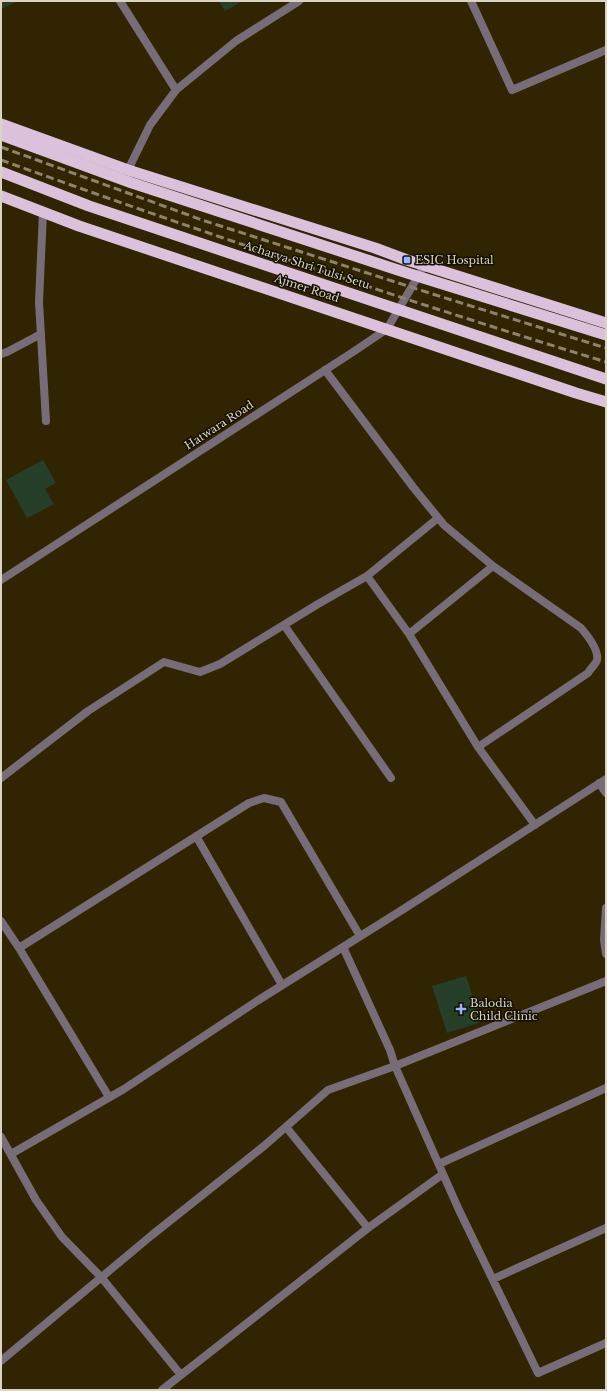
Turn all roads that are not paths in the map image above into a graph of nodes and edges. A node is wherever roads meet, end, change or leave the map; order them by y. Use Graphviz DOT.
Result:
graph roads {
  1 [pos="120,1"];
  2 [pos="299,1"];
  3 [pos="471,1"];
  4 [pos="606,50"];
  5 [pos="176,90"];
  6 [pos="1,124"];
  7 [pos="1,135"];
  8 [pos="128,170"];
  9 [pos="1,172"];
  10 [pos="1,196"];
  11 [pos="43,212"];
  12 [pos="424,266"];
  13 [pos="606,323"];
  14 [pos="387,329"];
  15 [pos="41,334"];
  16 [pos="606,335"];
  17 [pos="1,354"];
  18 [pos="325,370"];
  19 [pos="606,379"];
  20 [pos="606,402"];
  21 [pos="46,421"];
  22 [pos="438,518"];
  23 [pos="492,566"];
  24 [pos="367,576"];
  25 [pos="1,580"];
  26 [pos="284,625"];
  27 [pos="409,634"];
  28 [pos="478,747"];
  29 [pos="1,778"];
  30 [pos="391,778"];
  31 [pos="603,781"];
  32 [pos="606,793"];
  33 [pos="535,825"];
  34 [pos="196,836"];
  35 [pos="606,908"];
  36 [pos="1,921"];
  37 [pos="360,936"];
  38 [pos="343,947"];
  39 [pos="19,948"];
  40 [pos="606,954"];
  41 [pos="606,981"];
  42 [pos="282,985"];
  43 [pos="395,1066"];
  44 [pos="606,1088"];
  45 [pos="109,1097"];
  46 [pos="286,1127"];
  47 [pos="1,1137"];
  48 [pos="11,1154"];
  49 [pos="439,1164"];
  50 [pos="443,1174"];
  51 [pos="368,1228"];
  52 [pos="606,1228"];
  53 [pos="101,1277"];
  54 [pos="493,1279"];
  55 [pos="606,1343"];
  56 [pos="1,1361"];
  57 [pos="181,1375"];
  58 [pos="162,1390"];
  1 -- 5 [label="street"];
  2 -- 5 [label="street"];
  3 -- 4 [label="street"];
  5 -- 8 [label="street"];
  6 -- 8 [label="highway"];
  7 -- 16 [label="highway, bridge"];
  8 -- 12 [label="highway"];
  9 -- 19 [label="highway, Acharya Shri Tulsi Setu, bridge"];
  10 -- 11 [label="highway, Ajmer Road"];
  11 -- 14 [label="highway, Ajmer Road"];
  11 -- 15 [label="street"];
  12 -- 13 [label="highway"];
  12 -- 14 [label="street, Hatwara Road"];
  14 -- 18 [label="street, Hatwara Road"];
  14 -- 20 [label="highway, Ajmer Road"];
  15 -- 17 [label="street"];
  15 -- 21 [label="street"];
  18 -- 22 [label="street"];
  18 -- 25 [label="street, Hatwara Road"];
  22 -- 23 [label="street"];
  22 -- 24 [label="street"];
  23 -- 27 [label="street"];
  23 -- 28 [label="street"];
  24 -- 26 [label="street"];
  24 -- 27 [label="street"];
  26 -- 29 [label="street"];
  26 -- 30 [label="street"];
  27 -- 28 [label="street"];
  28 -- 33 [label="street"];
  31 -- 32 [label="street"];
  31 -- 33 [label="street"];
  33 -- 37 [label="street"];
  34 -- 37 [label="street"];
  34 -- 39 [label="street"];
  34 -- 42 [label="street"];
  35 -- 40 [label="street"];
  36 -- 39 [label="street"];
  37 -- 38 [label="street"];
  38 -- 42 [label="street"];
  38 -- 43 [label="street"];
  39 -- 45 [label="street"];
  41 -- 43 [label="street"];
  42 -- 45 [label="street"];
  43 -- 46 [label="street"];
  43 -- 49 [label="street"];
  44 -- 49 [label="street"];
  45 -- 48 [label="street"];
  46 -- 51 [label="street"];
  46 -- 53 [label="street"];
  47 -- 48 [label="street"];
  48 -- 53 [label="street"];
  49 -- 50 [label="street"];
  50 -- 51 [label="street"];
  50 -- 54 [label="street"];
  51 -- 57 [label="street"];
  52 -- 54 [label="street"];
  53 -- 56 [label="street"];
  53 -- 57 [label="street"];
  54 -- 55 [label="street"];
  57 -- 58 [label="street"];
}
